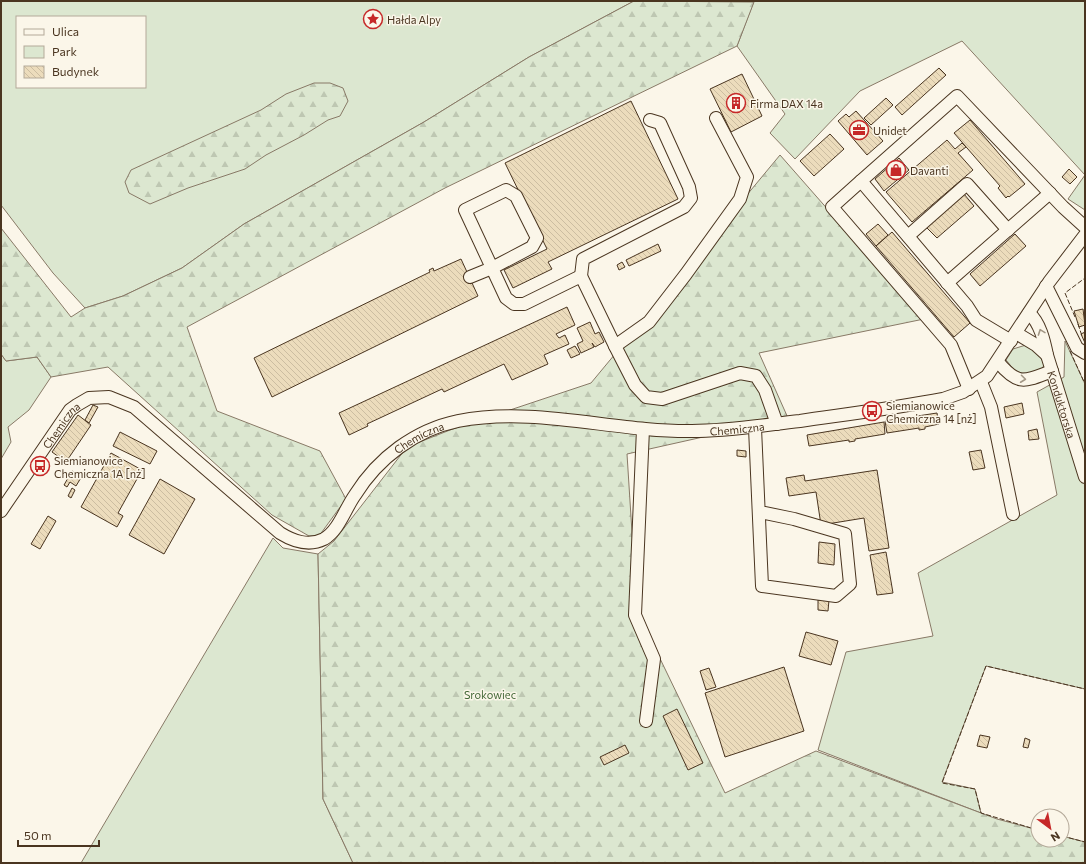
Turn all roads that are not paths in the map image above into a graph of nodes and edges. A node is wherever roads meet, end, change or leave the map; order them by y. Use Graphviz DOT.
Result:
graph roads {
  1 [pos="716,118"];
  2 [pos="650,120"];
  3 [pos="861,181"];
  4 [pos="1050,193"];
  5 [pos="1085,227"];
  6 [pos="1008,230"];
  7 [pos="908,236"];
  8 [pos="1085,236"];
  9 [pos="492,268"];
  10 [pos="581,276"];
  11 [pos="470,277"];
  12 [pos="947,283"];
  13 [pos="1046,286"];
  14 [pos="1029,313"];
  15 [pos="1013,337"];
  16 [pos="614,346"];
  17 [pos="1085,352"];
  18 [pos="1046,355"];
  19 [pos="998,362"];
  20 [pos="1052,371"];
  21 [pos="981,382"];
  22 [pos="969,388"];
  23 [pos="777,424"];
  24 [pos="755,428"];
  25 [pos="643,429"];
  26 [pos="1085,477"];
  27 [pos="1,511"];
  28 [pos="760,512"];
  29 [pos="1013,514"];
  30 [pos="646,721"];
  1 -- 16 [label="street"];
  2 -- 10 [label="street"];
  3 -- 4 [label="street"];
  3 -- 7 [label="street, Konduktorska"];
  3 -- 22 [label="street"];
  4 -- 5 [label="street"];
  4 -- 6 [label="street"];
  6 -- 7 [label="street"];
  6 -- 12 [label="street"];
  7 -- 12 [label="street, Konduktorska"];
  8 -- 13 [label="street"];
  9 -- 9 [label="street"];
  9 -- 10 [label="street"];
  9 -- 11 [label="street"];
  10 -- 16 [label="street"];
  12 -- 15 [label="street, Konduktorska"];
  13 -- 14 [label="street"];
  13 -- 17 [label="street"];
  14 -- 15 [label="street"];
  18 -- 14 [label="street, Konduktorska, one-way"];
  15 -- 18 [label="street, Konduktorska"];
  15 -- 19 [label="street"];
  16 -- 23 [label="street"];
  18 -- 20 [label="street, Konduktorska"];
  19 -- 20 [label="street, one-way"];
  19 -- 21 [label="street"];
  20 -- 26 [label="street, Konduktorska"];
  21 -- 22 [label="street, Chemiczna"];
  21 -- 29 [label="street"];
  22 -- 23 [label="street, Chemiczna"];
  23 -- 24 [label="street, Chemiczna"];
  24 -- 25 [label="street, Chemiczna"];
  24 -- 28 [label="street"];
  25 -- 27 [label="street, Chemiczna"];
  25 -- 30 [label="street"];
  28 -- 28 [label="street"];
}
